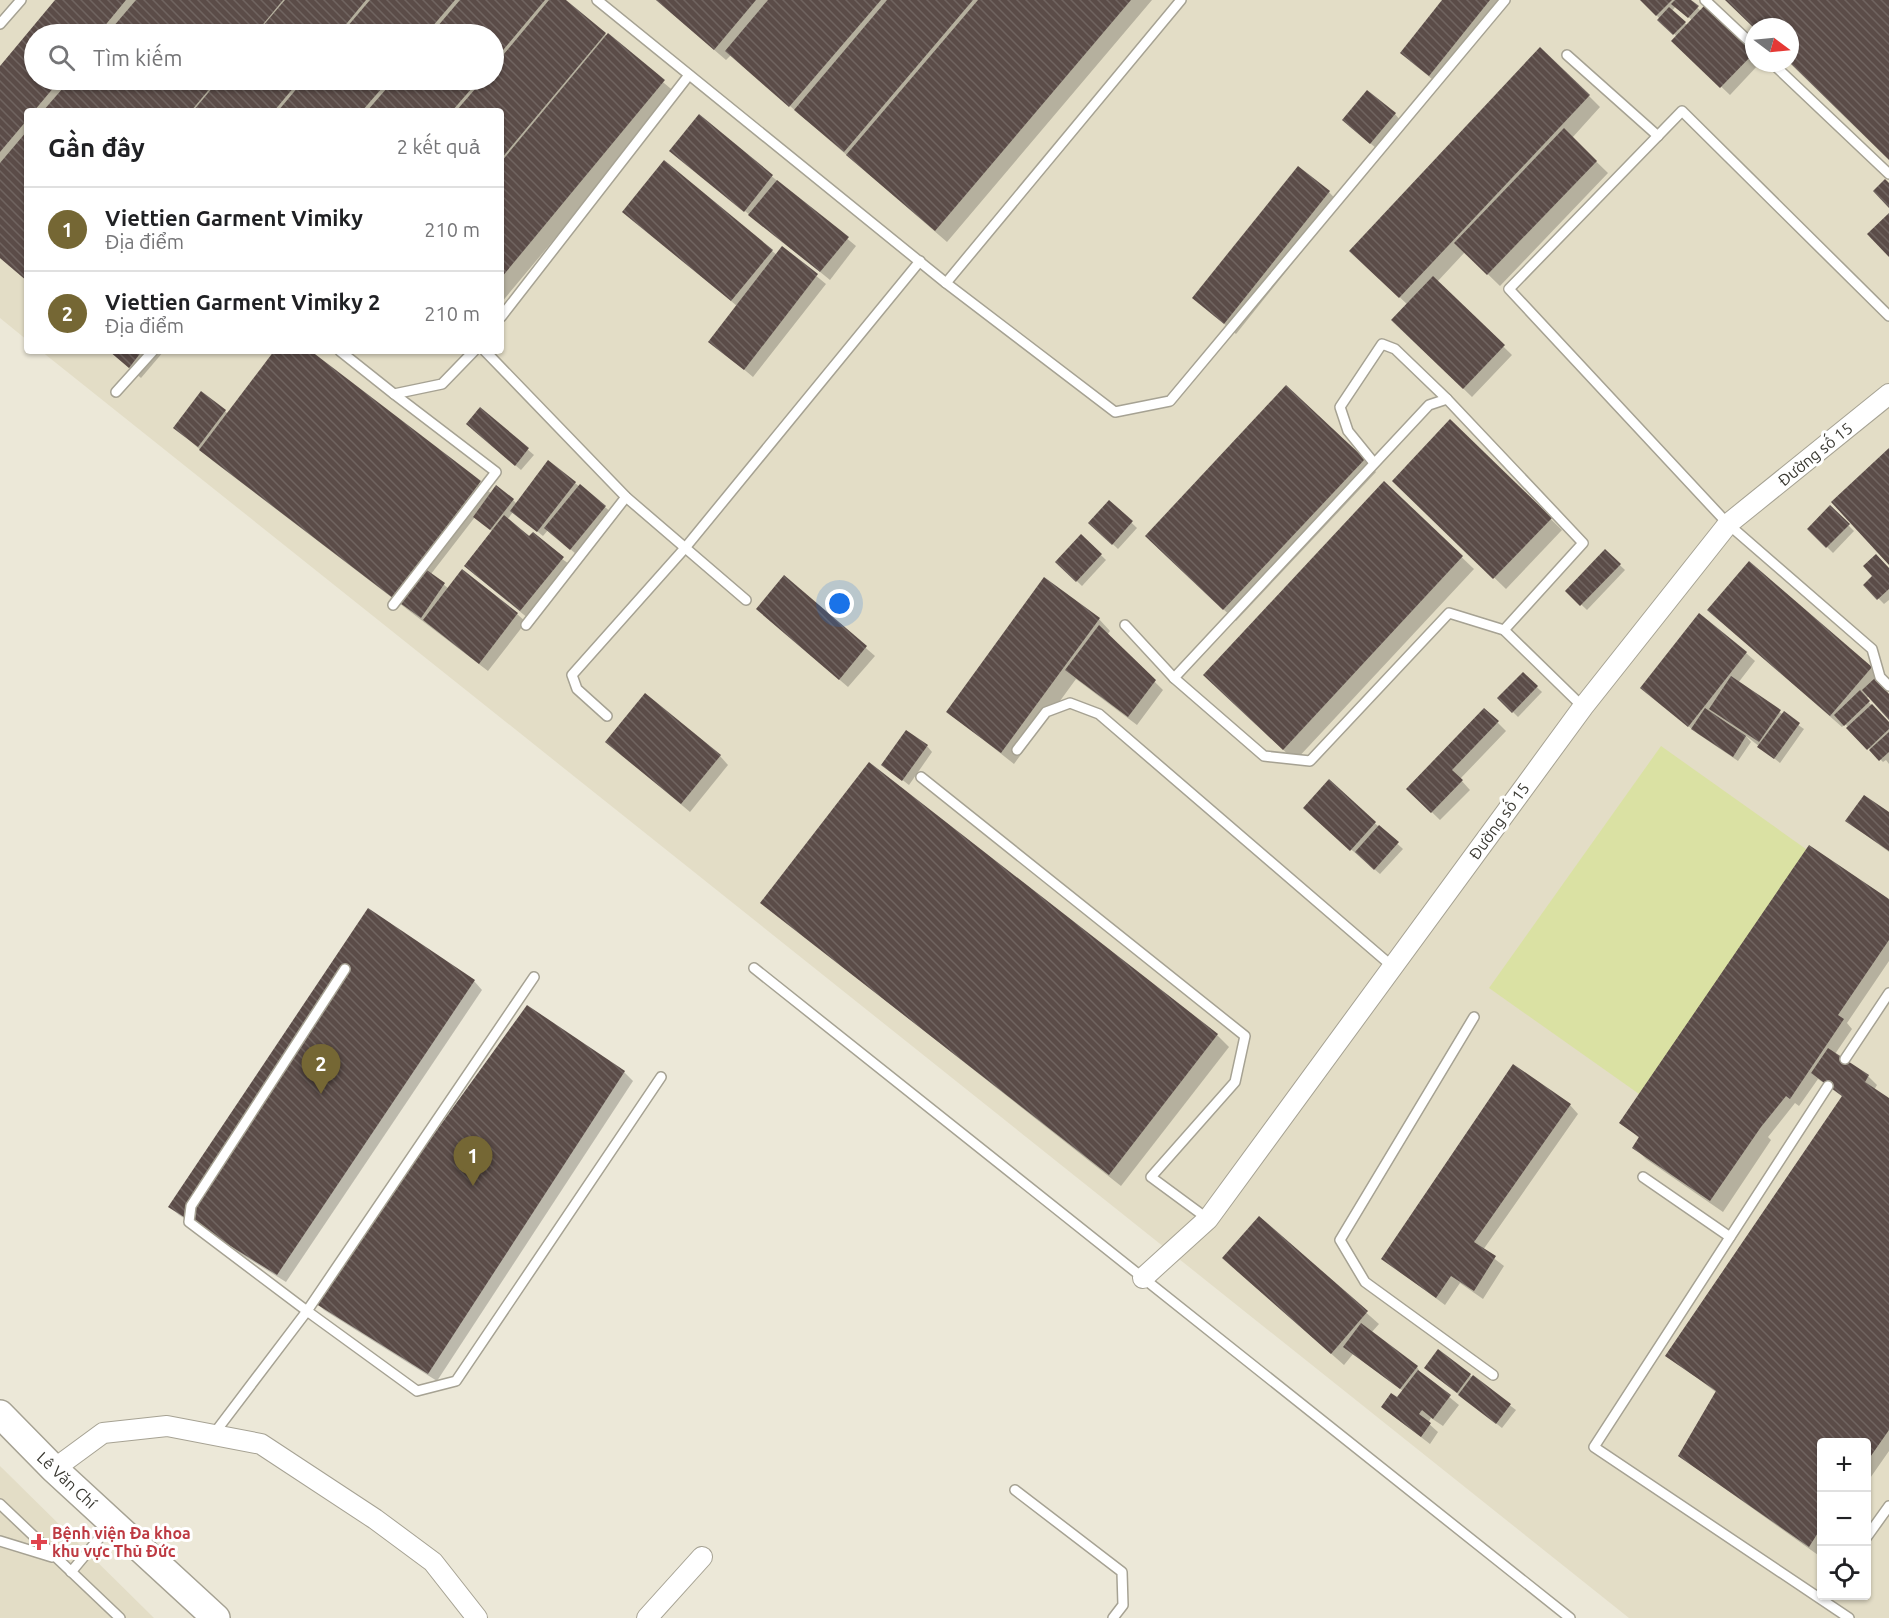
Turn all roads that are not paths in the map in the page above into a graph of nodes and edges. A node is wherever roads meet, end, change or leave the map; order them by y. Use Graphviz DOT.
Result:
graph roads {
  1 [pos="21,0"];
  2 [pos="597,0"];
  3 [pos="1181,0"];
  4 [pos="1505,0"];
  5 [pos="1705,0"];
  6 [pos="0,24"];
  7 [pos="1745,38"];
  8 [pos="1568,55"];
  9 [pos="1781,72"];
  10 [pos="689,75"];
  11 [pos="1658,136"];
  12 [pos="1889,174"];
  13 [pos="920,261"];
  14 [pos="946,283"];
  15 [pos="504,313"];
  16 [pos="1889,316"];
  17 [pos="150,354"];
  18 [pos="344,354"];
  19 [pos="471,354"];
  20 [pos="488,354"];
  21 [pos="116,392"];
  22 [pos="394,394"];
  23 [pos="1889,394"];
  24 [pos="1447,399"];
  25 [pos="1374,464"];
  26 [pos="626,497"];
  27 [pos="1728,524"];
  28 [pos="685,548"];
  29 [pos="746,600"];
  30 [pos="393,605"];
  31 [pos="526,625"];
  32 [pos="1125,625"];
  33 [pos="1504,630"];
  34 [pos="1174,678"];
  35 [pos="1889,686"];
  36 [pos="1583,707"];
  37 [pos="607,716"];
  38 [pos="1017,750"];
  39 [pos="921,777"];
  40 [pos="1393,967"];
  41 [pos="754,968"];
  42 [pos="345,969"];
  43 [pos="534,977"];
  44 [pos="1889,993"];
  45 [pos="1474,1017"];
  46 [pos="1845,1059"];
  47 [pos="661,1077"];
  48 [pos="1828,1086"];
  49 [pos="1643,1177"];
  50 [pos="1208,1220"];
  51 [pos="1731,1237"];
  52 [pos="1143,1278"];
  53 [pos="307,1311"];
  54 [pos="1493,1375"];
  55 [pos="0,1414"];
  56 [pos="213,1435"];
  57 [pos="54,1469"];
  58 [pos="1015,1490"];
  59 [pos="0,1504"];
  60 [pos="1889,1506"];
  61 [pos="112,1522"];
  62 [pos="1871,1531"];
  63 [pos="0,1540"];
  64 [pos="702,1557"];
  65 [pos="56,1558"];
  66 [pos="71,1572"];
  67 [pos="1817,1593"];
  68 [pos="1827,1600"];
  69 [pos="120,1618"];
  70 [pos="216,1618"];
  71 [pos="477,1618"];
  72 [pos="647,1618"];
  73 [pos="1113,1618"];
  74 [pos="1570,1618"];
  75 [pos="1849,1618"];
  1 -- 6 [label="lane"];
  2 -- 10 [label="lane"];
  3 -- 14 [label="lane"];
  4 -- 14 [label="lane"];
  5 -- 7 [label="lane"];
  8 -- 11 [label="lane"];
  9 -- 12 [label="lane"];
  10 -- 13 [label="lane"];
  10 -- 15 [label="lane"];
  11 -- 16 [label="lane"];
  11 -- 27 [label="lane"];
  13 -- 14 [label="lane"];
  13 -- 28 [label="lane"];
  17 -- 21 [label="lane"];
  18 -- 22 [label="lane"];
  19 -- 22 [label="lane"];
  20 -- 26 [label="lane"];
  22 -- 30 [label="lane"];
  23 -- 27 [label="street, Đường số 15"];
  24 -- 25 [label="lane"];
  24 -- 25 [label="lane"];
  24 -- 33 [label="lane"];
  25 -- 34 [label="lane"];
  26 -- 28 [label="lane"];
  26 -- 31 [label="lane"];
  27 -- 35 [label="lane"];
  27 -- 36 [label="street, Đường số 15"];
  28 -- 29 [label="lane"];
  28 -- 37 [label="lane"];
  32 -- 34 [label="lane"];
  33 -- 34 [label="lane"];
  33 -- 36 [label="lane"];
  36 -- 40 [label="street, Đường số 15"];
  38 -- 40 [label="lane"];
  39 -- 50 [label="lane"];
  40 -- 50 [label="street, Đường số 15"];
  41 -- 52 [label="lane"];
  42 -- 53 [label="lane"];
  43 -- 53 [label="lane"];
  44 -- 46 [label="lane"];
  45 -- 54 [label="lane"];
  47 -- 53 [label="lane"];
  48 -- 51 [label="lane"];
  49 -- 51 [label="lane"];
  50 -- 52 [label="street, Đường số 15"];
  51 -- 67 [label="lane"];
  52 -- 74 [label="lane"];
  53 -- 56 [label="lane"];
  55 -- 57 [label="main road, Lê Văn Chí"];
  56 -- 57 [label="street"];
  56 -- 71 [label="street"];
  57 -- 61 [label="main road, Lê Văn Chí"];
  58 -- 73 [label="lane"];
  59 -- 65 [label="lane"];
  60 -- 62 [label="lane"];
  61 -- 66 [label="lane"];
  61 -- 70 [label="main road, Lê Văn Chí"];
  63 -- 65 [label="lane"];
  64 -- 72 [label="street"];
  65 -- 66 [label="lane"];
  66 -- 69 [label="lane"];
  68 -- 75 [label="lane"];
}
